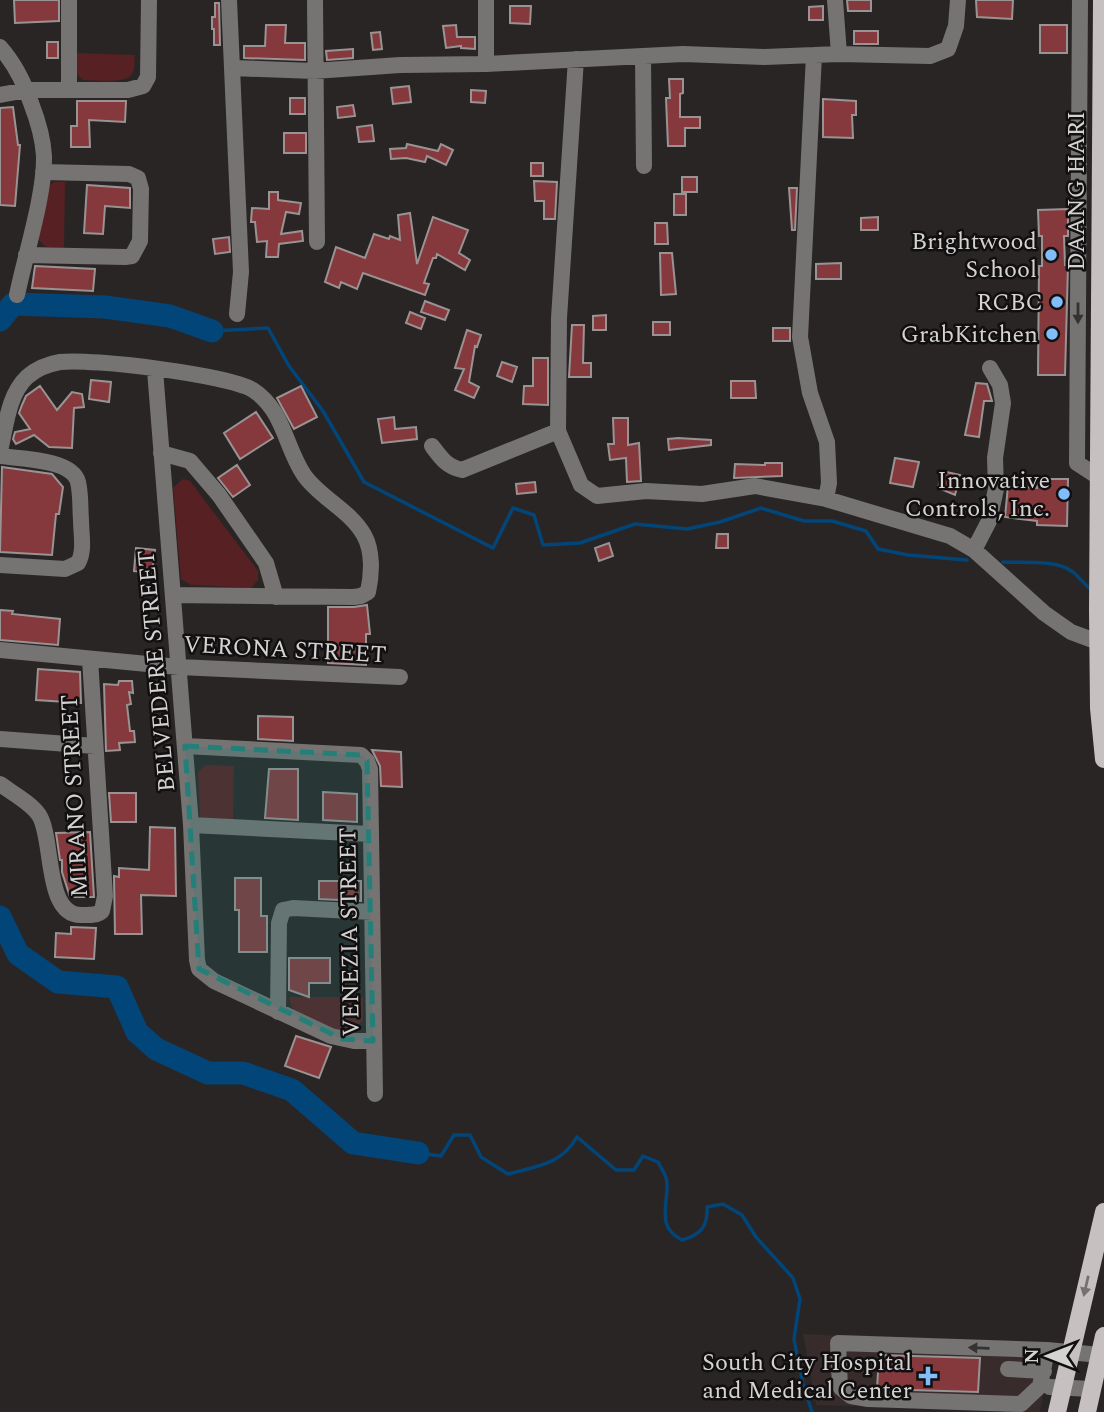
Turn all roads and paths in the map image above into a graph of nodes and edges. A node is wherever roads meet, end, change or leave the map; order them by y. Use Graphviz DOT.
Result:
graph roads {
  1 [pos="69,0"];
  2 [pos="149,0"];
  3 [pos="229,0"];
  4 [pos="316,0"];
  5 [pos="486,0"];
  6 [pos="835,0"];
  7 [pos="958,0"];
  8 [pos="1080,0"];
  9 [pos="1102,0"];
  10 [pos="0,47"];
  11 [pos="839,54"];
  12 [pos="814,55"];
  13 [pos="643,56"];
  14 [pos="576,59"];
  15 [pos="486,64"];
  16 [pos="232,68"];
  17 [pos="314,71"];
  18 [pos="1079,84"];
  19 [pos="1103,85"];
  20 [pos="27,90"];
  21 [pos="69,90"];
  22 [pos="0,95"];
  23 [pos="643,166"];
  24 [pos="43,172"];
  25 [pos="317,242"];
  26 [pos="26,255"];
  27 [pos="17,295"];
  28 [pos="237,314"];
  29 [pos="990,368"];
  30 [pos="155,370"];
  31 [pos="558,430"];
  32 [pos="432,446"];
  33 [pos="0,453"];
  34 [pos="161,453"];
  35 [pos="1100,478"];
  36 [pos="826,499"];
  37 [pos="974,550"];
  38 [pos="0,565"];
  39 [pos="173,595"];
  40 [pos="276,597"];
  41 [pos="1098,642"];
  42 [pos="0,650"];
  43 [pos="90,659"];
  44 [pos="178,667"];
  45 [pos="400,677"];
  46 [pos="0,739"];
  47 [pos="95,746"];
  48 [pos="185,746"];
  49 [pos="1104,760"];
  50 [pos="0,784"];
  51 [pos="191,825"];
  52 [pos="370,834"];
  53 [pos="372,912"];
  54 [pos="278,1012"];
  55 [pos="373,1041"];
  56 [pos="375,1094"];
  57 [pos="1104,1212"];
  58 [pos="1104,1336"];
  59 [pos="1047,1350"];
  60 [pos="1071,1354"];
  61 [pos="1100,1355"];
  62 [pos="1008,1368"];
  63 [pos="1042,1379"];
  64 [pos="1063,1387"];
  65 [pos="1092,1390"];
  66 [pos="1057,1412"];
  67 [pos="1087,1412"];
  1 -- 21 [label="street"];
  2 -- 21 [label="street"];
  3 -- 16 [label="street"];
  4 -- 17 [label="street"];
  5 -- 15 [label="street"];
  6 -- 11 [label="street"];
  7 -- 11 [label="street"];
  8 -- 18 [label="street"];
  9 -- 19 [label="main road, DAANG HARI"];
  10 -- 20 [label="street"];
  11 -- 12 [label="street"];
  12 -- 13 [label="street"];
  12 -- 36 [label="street"];
  13 -- 14 [label="street"];
  13 -- 23 [label="street"];
  14 -- 15 [label="street"];
  14 -- 31 [label="street"];
  15 -- 17 [label="street"];
  16 -- 17 [label="street"];
  16 -- 28 [label="street"];
  17 -- 25 [label="street"];
  18 -- 19 [label="street"];
  18 -- 35 [label="street, one-way"];
  19 -- 35 [label="main road, DAANG HARI"];
  20 -- 21 [label="street"];
  20 -- 22 [label="street"];
  20 -- 24 [label="street"];
  24 -- 26 [label="street"];
  24 -- 26 [label="street"];
  26 -- 27 [label="street"];
  29 -- 37 [label="street"];
  30 -- 33 [label="street"];
  30 -- 34 [label="street, BELVEDERE STREET"];
  30 -- 40 [label="street"];
  31 -- 32 [label="street"];
  31 -- 36 [label="street"];
  33 -- 38 [label="street"];
  34 -- 39 [label="street, BELVEDERE STREET"];
  34 -- 40 [label="street"];
  35 -- 41 [label="main road, DAANG HARI"];
  36 -- 37 [label="street"];
  37 -- 41 [label="street"];
  39 -- 40 [label="street"];
  39 -- 44 [label="street, BELVEDERE STREET"];
  41 -- 49 [label="main road, DAANG HARI"];
  42 -- 43 [label="street, VERONA STREET"];
  43 -- 44 [label="street, VERONA STREET"];
  43 -- 47 [label="street, MIRANO STREET"];
  44 -- 45 [label="street, VERONA STREET"];
  44 -- 48 [label="street, BELVEDERE STREET"];
  46 -- 47 [label="street"];
  47 -- 50 [label="street, MIRANO STREET"];
  48 -- 51 [label="street, BELVEDERE STREET"];
  48 -- 52 [label="street, VENEZIA STREET"];
  51 -- 52 [label="street"];
  51 -- 54 [label="street, BELVEDERE STREET"];
  52 -- 53 [label="street, VENEZIA STREET"];
  53 -- 54 [label="street"];
  53 -- 55 [label="street, VENEZIA STREET"];
  54 -- 55 [label="street"];
  55 -- 56 [label="street, VENEZIA STREET"];
  57 -- 60 [label="main road, one-way"];
  58 -- 61 [label="main road"];
  59 -- 60 [label="street"];
  59 -- 63 [label="street"];
  59 -- 63 [label="street, one-way"];
  60 -- 61 [label="street"];
  60 -- 64 [label="main road"];
  61 -- 65 [label="main road"];
  62 -- 63 [label="street"];
  63 -- 64 [label="street"];
  64 -- 65 [label="street"];
  64 -- 66 [label="main road"];
  65 -- 67 [label="main road"];
}
